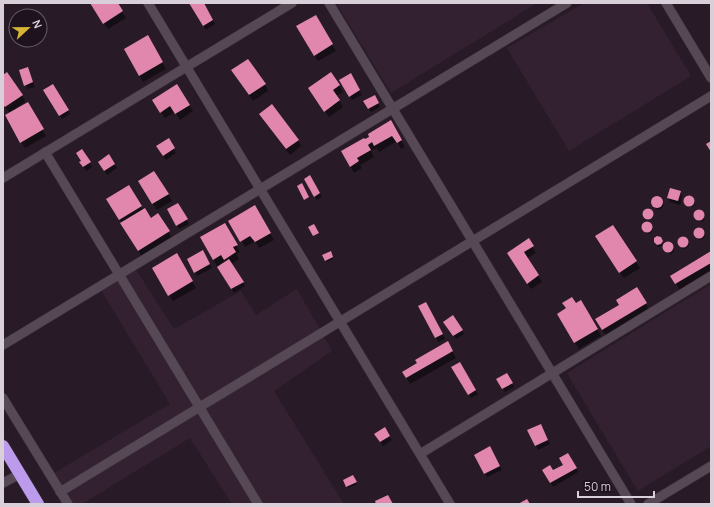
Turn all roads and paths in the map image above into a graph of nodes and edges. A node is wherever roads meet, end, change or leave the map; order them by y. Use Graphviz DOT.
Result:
graph roads {
  1 [pos="148,3"];
  2 [pos="292,3"];
  3 [pos="329,3"];
  4 [pos="567,3"];
  5 [pos="666,3"];
  6 [pos="187,67"];
  7 [pos="711,78"];
  8 [pos="711,96"];
  9 [pos="393,108"];
  10 [pos="45,152"];
  11 [pos="3,178"];
  12 [pos="260,189"];
  13 [pos="473,241"];
  14 [pos="119,275"];
  15 [pos="711,276"];
  16 [pos="340,322"];
  17 [pos="3,345"];
  18 [pos="552,373"];
  19 [pos="3,398"];
  20 [pos="199,407"];
  21 [pos="3,446"];
  22 [pos="420,454"];
  23 [pos="711,466"];
  24 [pos="20,474"];
  25 [pos="3,483"];
  26 [pos="60,492"];
  27 [pos="38,504"];
  28 [pos="68,504"];
  29 [pos="258,504"];
  30 [pos="450,504"];
  31 [pos="631,504"];
  32 [pos="648,504"];
  1 -- 6 [label="street"];
  2 -- 6 [label="street"];
  3 -- 9 [label="street"];
  4 -- 9 [label="street"];
  5 -- 7 [label="street"];
  6 -- 10 [label="street"];
  6 -- 12 [label="street"];
  8 -- 13 [label="street"];
  9 -- 12 [label="street"];
  9 -- 13 [label="street"];
  10 -- 11 [label="street"];
  10 -- 14 [label="street"];
  12 -- 14 [label="street"];
  12 -- 16 [label="street"];
  13 -- 16 [label="street"];
  13 -- 18 [label="street"];
  14 -- 17 [label="street"];
  14 -- 20 [label="street"];
  15 -- 18 [label="street"];
  16 -- 20 [label="street"];
  16 -- 22 [label="street"];
  18 -- 22 [label="street"];
  18 -- 31 [label="street"];
  19 -- 26 [label="street"];
  20 -- 26 [label="street"];
  20 -- 29 [label="street"];
  21 -- 24 [label="highway"];
  22 -- 30 [label="street"];
  23 -- 32 [label="street"];
  24 -- 25 [label="street"];
  24 -- 27 [label="highway"];
  26 -- 28 [label="street"];
}
